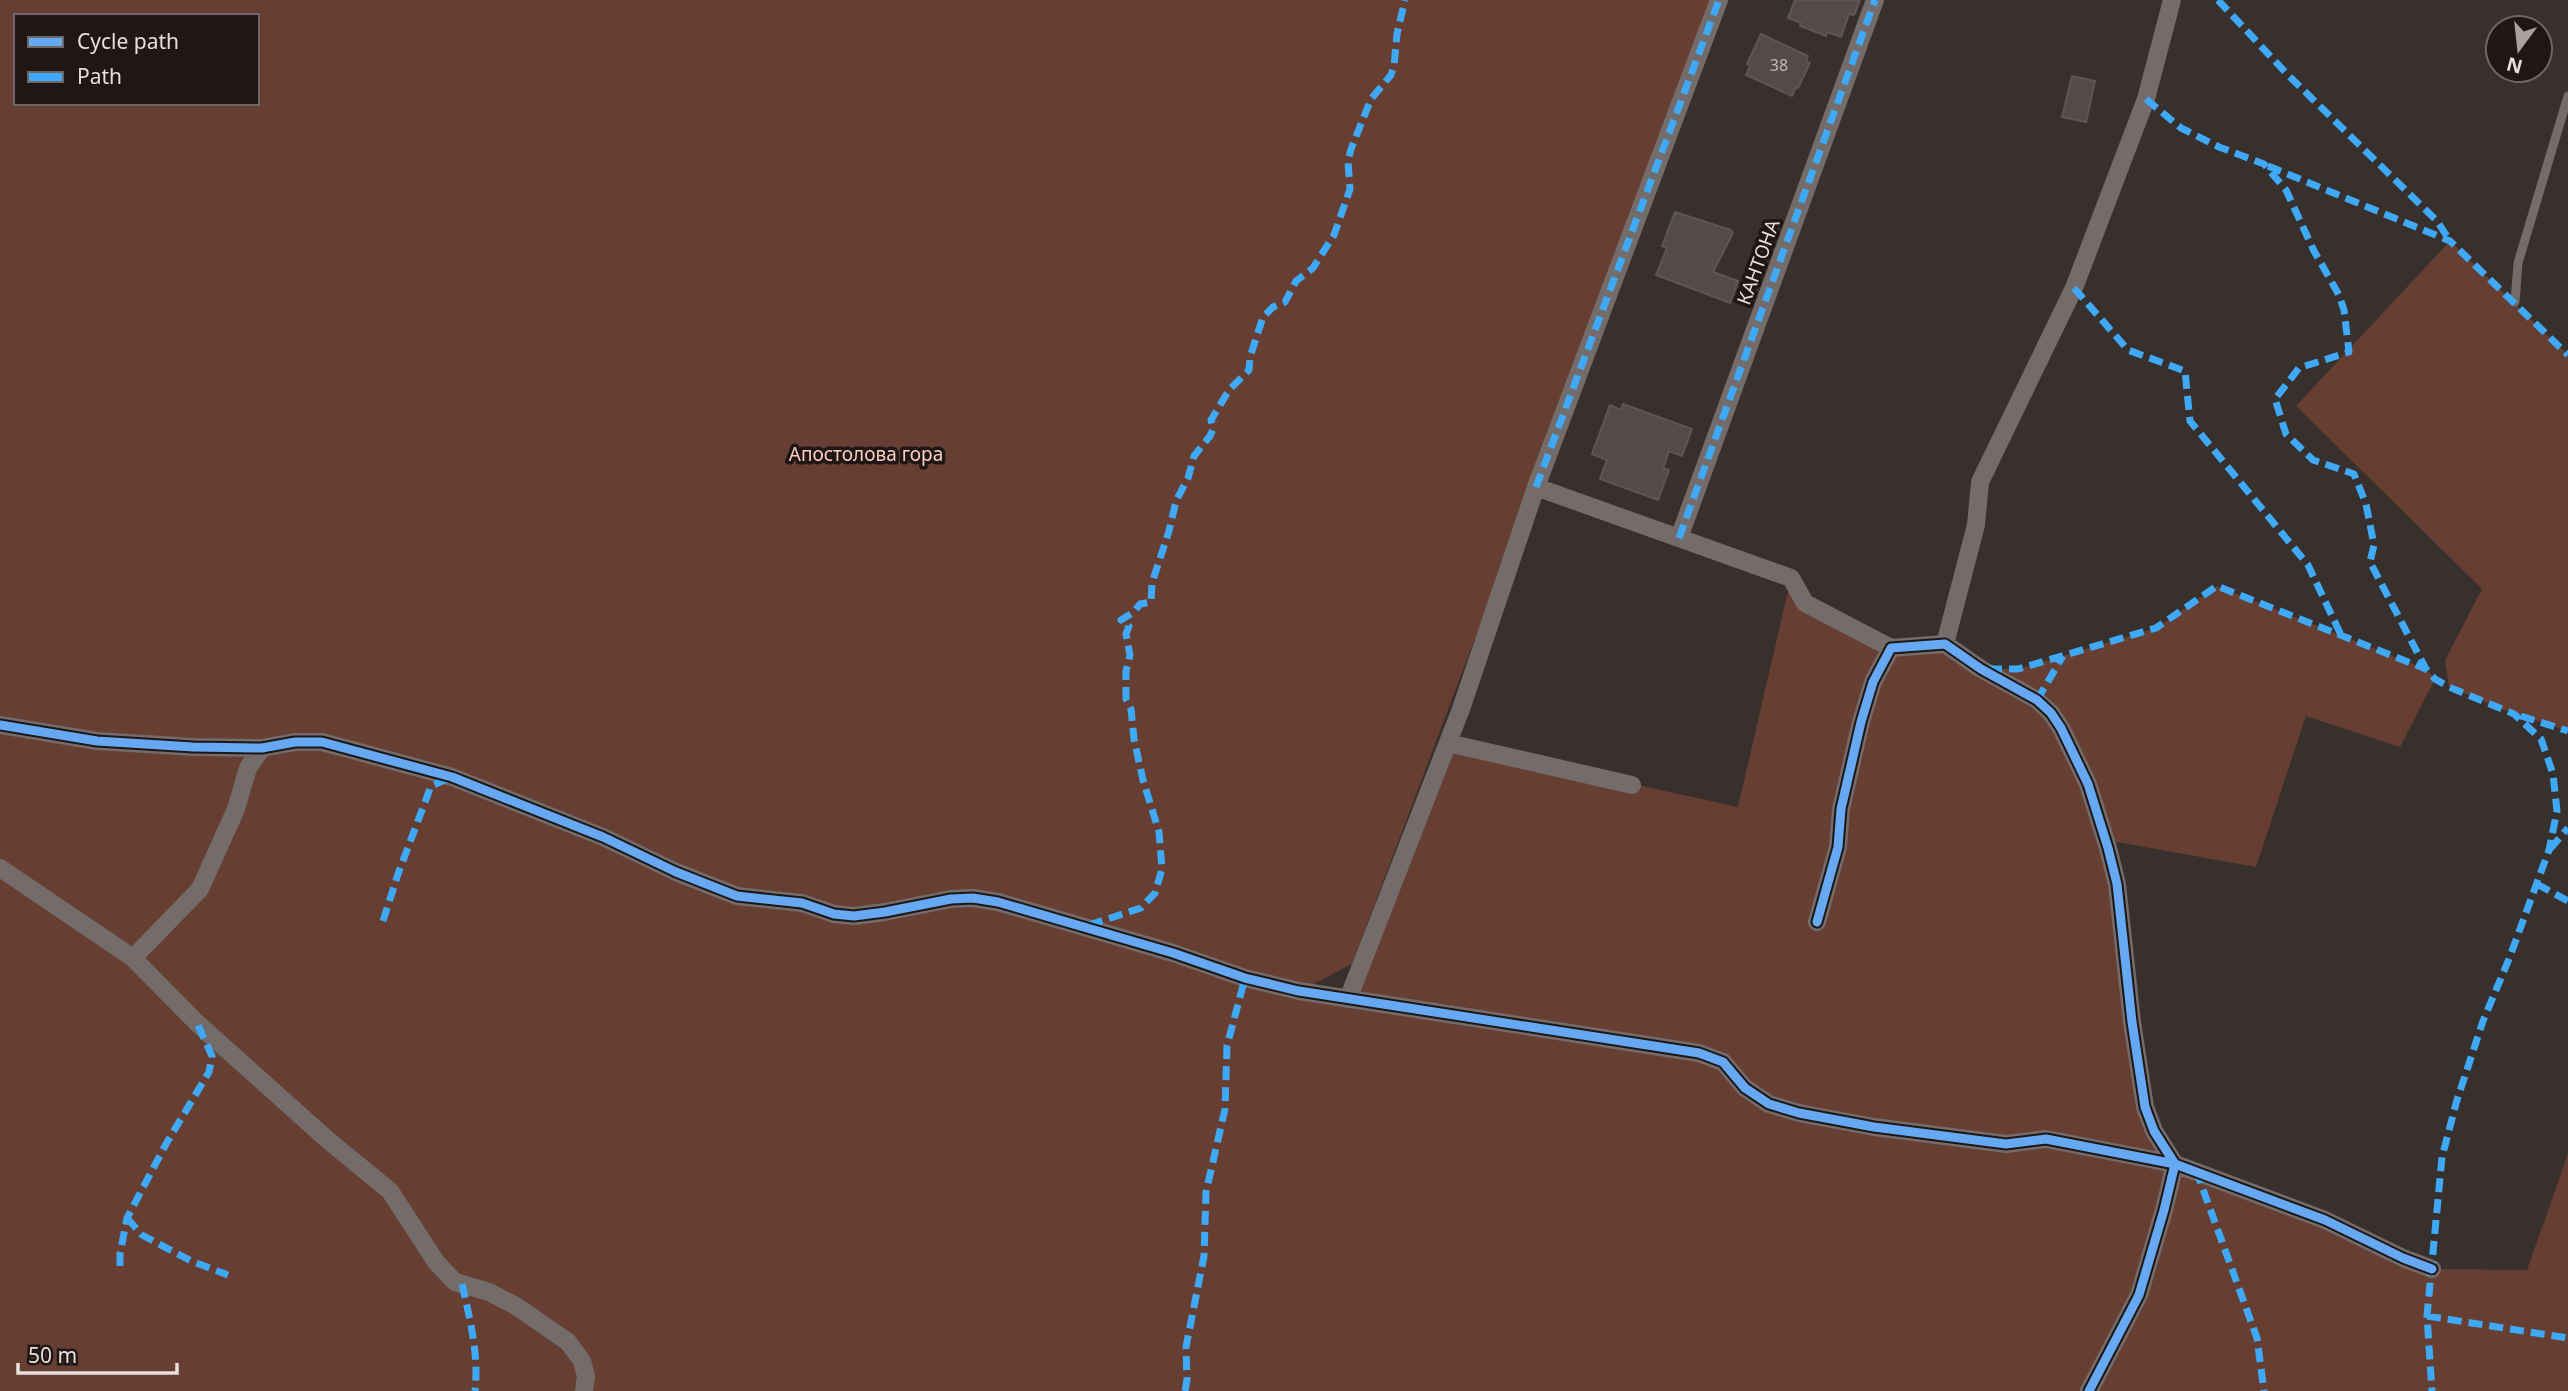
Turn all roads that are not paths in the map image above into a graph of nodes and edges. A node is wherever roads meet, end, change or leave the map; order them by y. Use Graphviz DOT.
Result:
graph roads {
  1 [pos="1719,0"];
  2 [pos="1875,0"];
  3 [pos="2172,0"];
  4 [pos="2568,96"];
  5 [pos="2515,302"];
  6 [pos="1536,487"];
  7 [pos="1679,538"];
  8 [pos="1945,644"];
  9 [pos="1891,648"];
  10 [pos="0,724"];
  11 [pos="1448,743"];
  12 [pos="262,748"];
  13 [pos="1632,785"];
  14 [pos="0,868"];
  15 [pos="1817,922"];
  16 [pos="133,958"];
  17 [pos="1348,999"];
  18 [pos="2175,1164"];
  19 [pos="2432,1269"];
  20 [pos="584,1391"];
  21 [pos="2089,1391"];
  1 -- 6 [label="street"];
  2 -- 7 [label="street, КАНТОНА"];
  3 -- 8 [label="street"];
  4 -- 5 [label="lane"];
  6 -- 7 [label="street"];
  6 -- 11 [label="street"];
  7 -- 9 [label="street"];
  8 -- 9 [label="street"];
  8 -- 18 [label="street"];
  9 -- 15 [label="street"];
  10 -- 12 [label="street"];
  11 -- 13 [label="street"];
  11 -- 17 [label="street"];
  12 -- 16 [label="street"];
  12 -- 17 [label="street"];
  14 -- 16 [label="street"];
  16 -- 20 [label="street"];
  17 -- 18 [label="street"];
  18 -- 19 [label="street"];
  18 -- 21 [label="street"];
}
